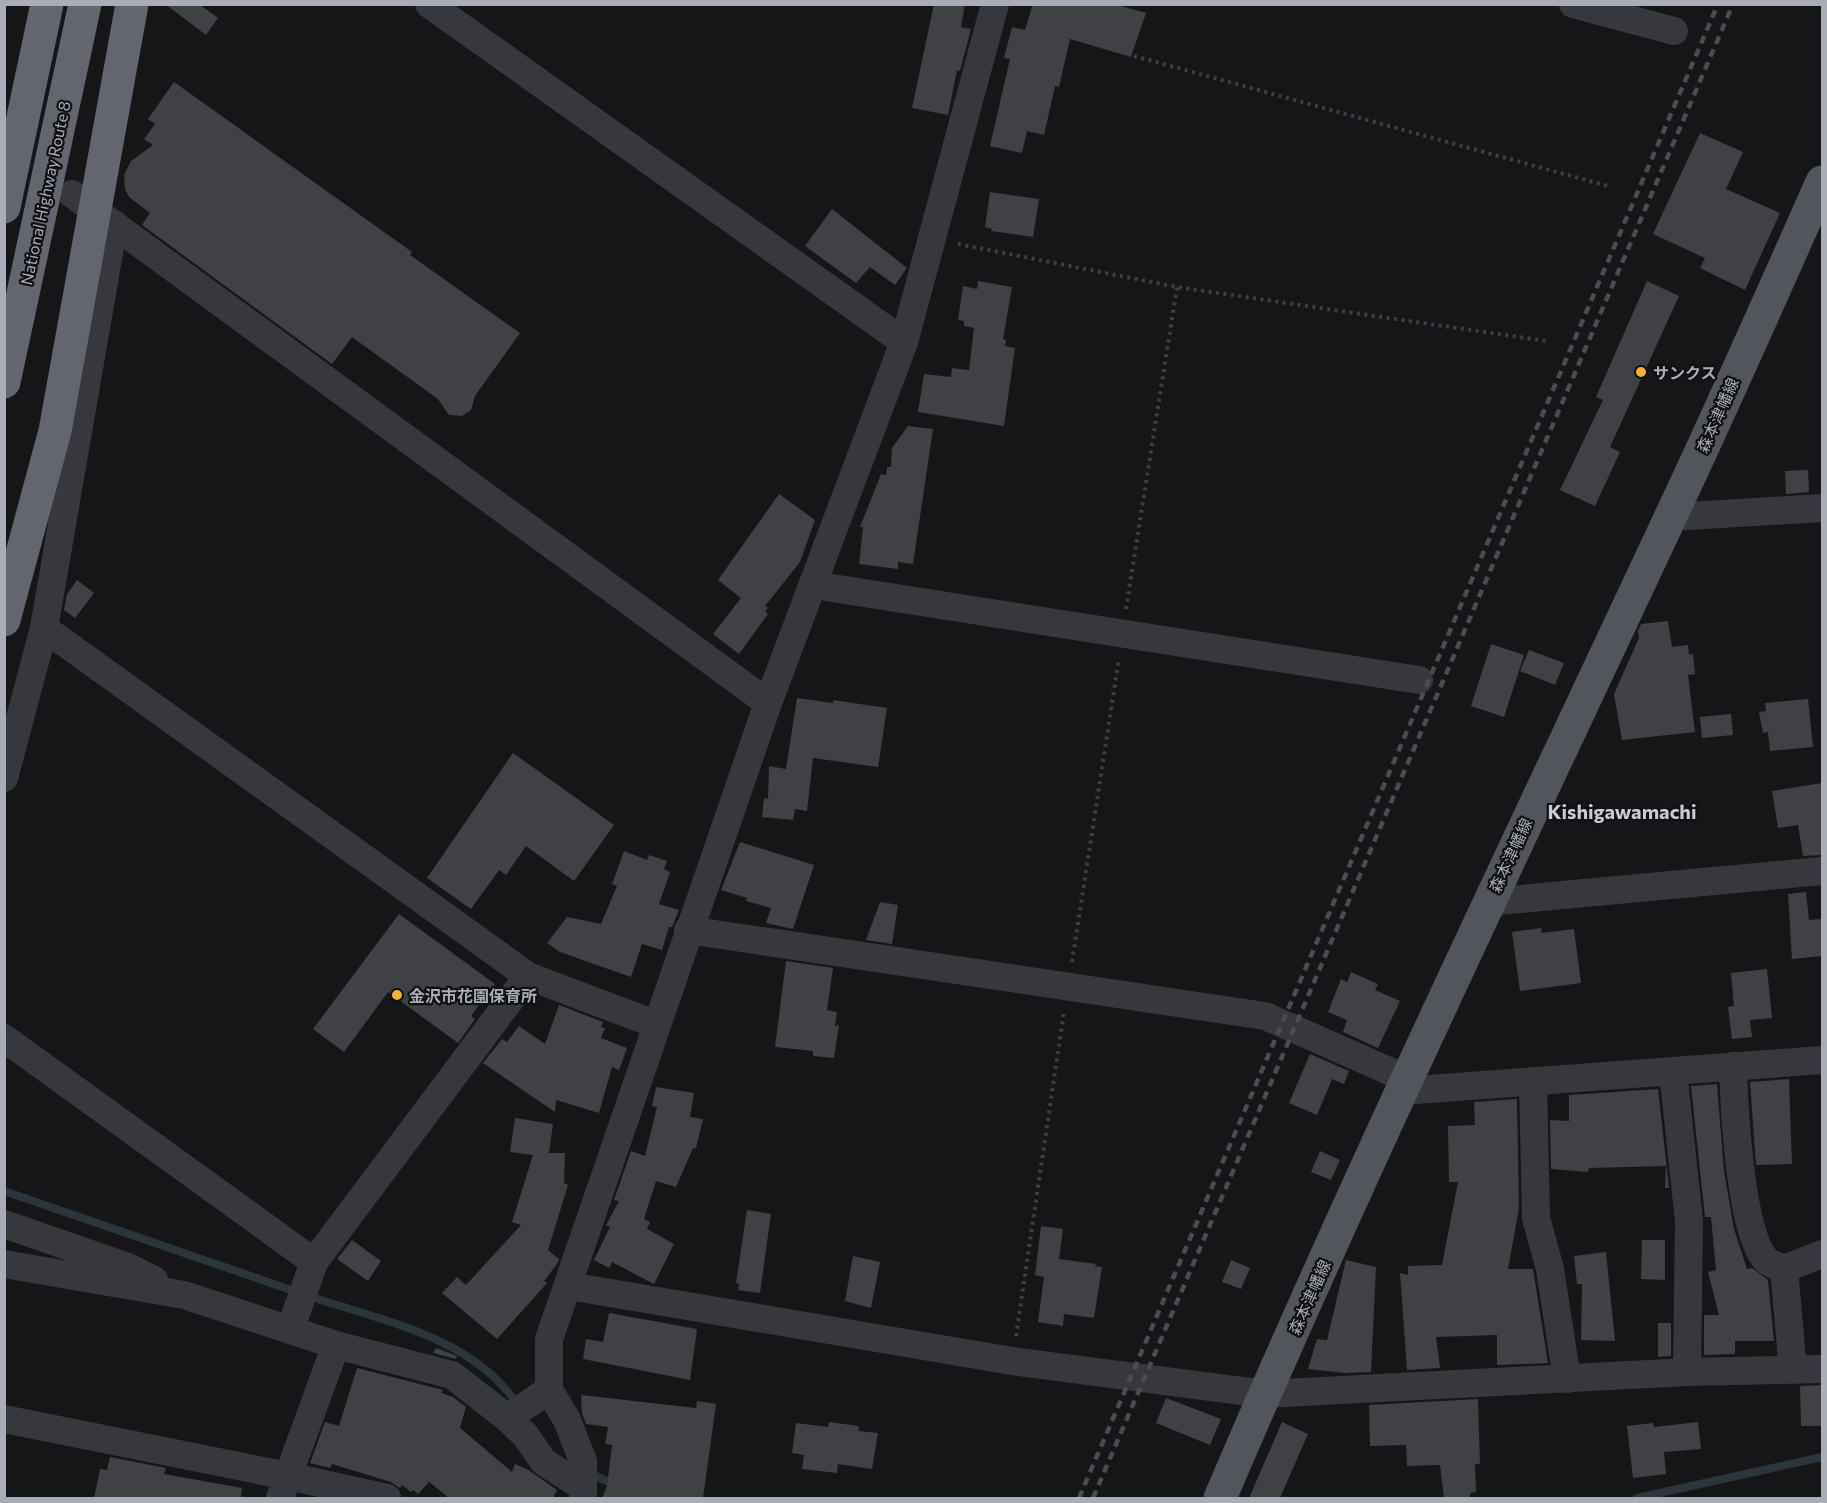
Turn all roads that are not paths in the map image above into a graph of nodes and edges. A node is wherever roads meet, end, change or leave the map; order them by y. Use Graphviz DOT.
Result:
graph roads {
  1 [pos="47,4"];
  2 [pos="85,4"];
  3 [pos="132,4"];
  4 [pos="429,4"];
  5 [pos="995,4"];
  6 [pos="1574,5"];
  7 [pos="1674,31"];
  8 [pos="1822,182"];
  9 [pos="4,207"];
  10 [pos="93,209"];
  11 [pos="904,342"];
  12 [pos="4,382"];
  13 [pos="1822,508"];
  14 [pos="1671,517"];
  15 [pos="813,585"];
  16 [pos="4,620"];
  17 [pos="44,628"];
  18 [pos="1419,680"];
  19 [pos="768,703"];
  20 [pos="4,778"];
  21 [pos="1822,871"];
  22 [pos="1488,902"];
  23 [pos="688,930"];
  24 [pos="528,976"];
  25 [pos="655,1024"];
  26 [pos="4,1038"];
  27 [pos="1822,1060"];
  28 [pos="1733,1066"];
  29 [pos="1673,1071"];
  30 [pos="1533,1081"];
  31 [pos="1405,1085"];
  32 [pos="4,1224"];
  33 [pos="1822,1254"];
  34 [pos="4,1264"];
  35 [pos="1784,1269"];
  36 [pos="306,1281"];
  37 [pos="569,1286"];
  38 [pos="184,1295"];
  39 [pos="290,1330"];
  40 [pos="336,1344"];
  41 [pos="1822,1369"];
  42 [pos="1793,1370"];
  43 [pos="1687,1372"];
  44 [pos="1567,1378"];
  45 [pos="1265,1394"];
  46 [pos="525,1406"];
  47 [pos="4,1419"];
  48 [pos="583,1481"];
  49 [pos="284,1487"];
  50 [pos="387,1498"];
  51 [pos="1220,1498"];
  1 -- 9 [label="highway"];
  2 -- 12 [label="highway, National Highway Route 8"];
  3 -- 10 [label="highway"];
  4 -- 11 [label="street"];
  5 -- 11 [label="street"];
  6 -- 7 [label="street"];
  8 -- 14 [label="main road, 森本津幡線"];
  10 -- 16 [label="highway"];
  10 -- 17 [label="street"];
  10 -- 19 [label="street"];
  11 -- 15 [label="street"];
  13 -- 14 [label="street"];
  14 -- 22 [label="main road, 森本津幡線"];
  15 -- 18 [label="street"];
  15 -- 19 [label="street"];
  17 -- 20 [label="street"];
  17 -- 24 [label="street"];
  19 -- 23 [label="street"];
  21 -- 22 [label="street"];
  22 -- 31 [label="main road, 森本津幡線"];
  23 -- 25 [label="street"];
  23 -- 31 [label="street"];
  24 -- 25 [label="street"];
  24 -- 36 [label="street"];
  25 -- 37 [label="street"];
  26 -- 36 [label="street"];
  27 -- 28 [label="street"];
  28 -- 29 [label="street"];
  28 -- 35 [label="street"];
  29 -- 30 [label="street"];
  29 -- 43 [label="street"];
  30 -- 31 [label="street"];
  30 -- 44 [label="street"];
  31 -- 45 [label="main road, 森本津幡線"];
  32 -- 38 [label="street"];
  33 -- 35 [label="street"];
  34 -- 38 [label="street"];
  35 -- 42 [label="street"];
  36 -- 39 [label="street"];
  37 -- 45 [label="street"];
  37 -- 46 [label="street"];
  38 -- 39 [label="street"];
  39 -- 40 [label="street"];
  40 -- 46 [label="street"];
  40 -- 49 [label="street"];
  41 -- 42 [label="street"];
  42 -- 43 [label="street"];
  43 -- 44 [label="street"];
  44 -- 45 [label="street"];
  45 -- 51 [label="main road, 森本津幡線"];
  46 -- 48 [label="street"];
  46 -- 48 [label="street"];
  47 -- 49 [label="street"];
  49 -- 50 [label="street"];
}
